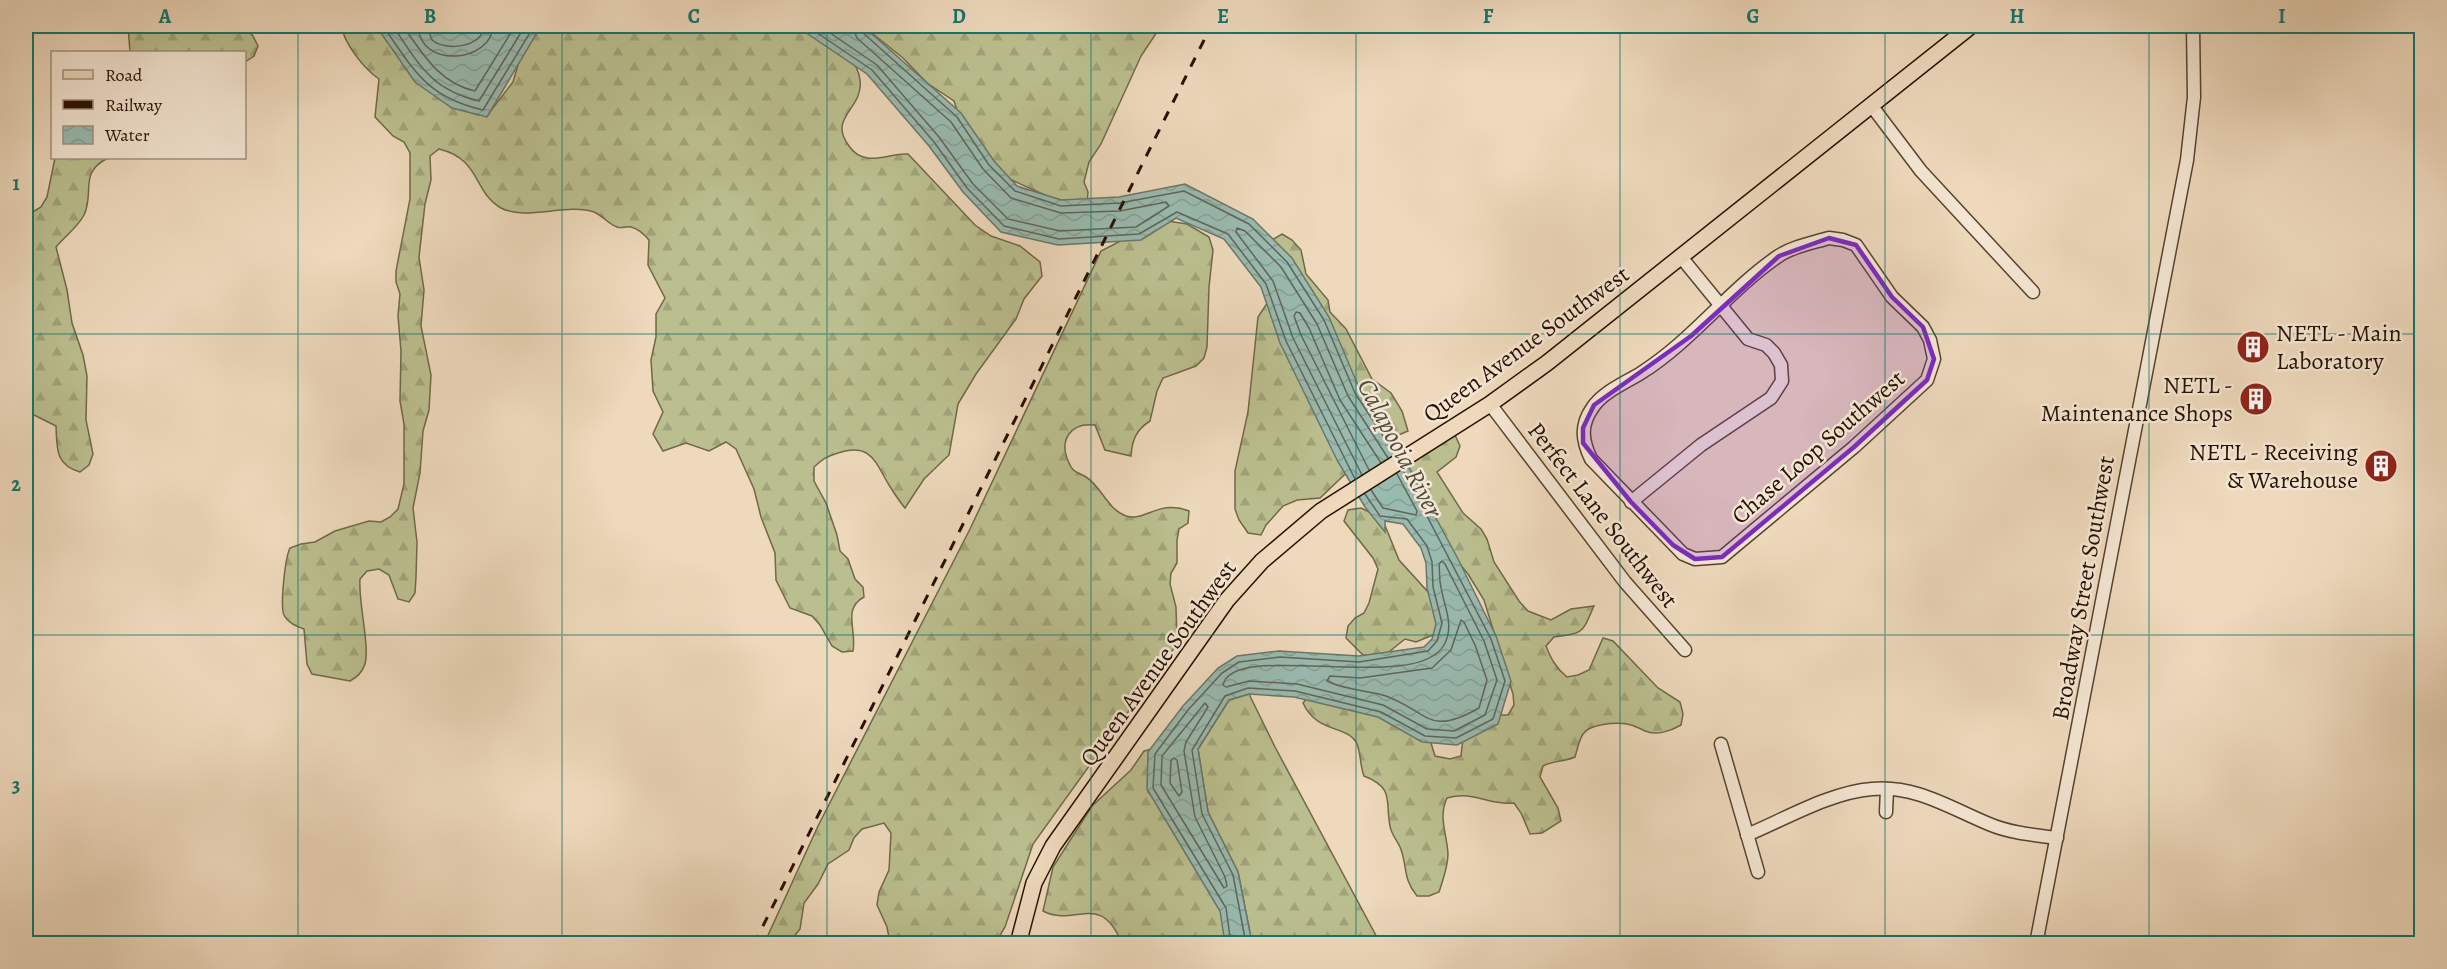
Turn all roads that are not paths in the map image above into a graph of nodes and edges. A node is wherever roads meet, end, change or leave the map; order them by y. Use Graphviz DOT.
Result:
graph roads {
  1 [pos="1971,26"];
  2 [pos="2193,26"];
  3 [pos="1871,105"];
  4 [pos="1681,256"];
  5 [pos="2033,292"];
  6 [pos="1721,306"];
  7 [pos="1490,404"];
  8 [pos="1631,502"];
  9 [pos="1685,650"];
  10 [pos="1721,744"];
  11 [pos="1887,789"];
  12 [pos="1887,812"];
  13 [pos="1747,835"];
  14 [pos="2057,838"];
  15 [pos="1758,872"];
  16 [pos="2421,913"];
  17 [pos="2421,943"];
  18 [pos="1018,944"];
  19 [pos="2036,944"];
  1 -- 3 [label="main road, Queen Avenue Southwest"];
  2 -- 14 [label="street, Broadway Street Southwest"];
  3 -- 4 [label="main road, Queen Avenue Southwest"];
  3 -- 5 [label="street"];
  4 -- 6 [label="street"];
  4 -- 7 [label="main road, Queen Avenue Southwest"];
  6 -- 8 [label="street, Chase Loop Southwest"];
  6 -- 8 [label="street"];
  6 -- 8 [label="street, Chase Loop Southwest"];
  7 -- 9 [label="street, Perfect Lane Southwest"];
  7 -- 18 [label="main road, Queen Avenue Southwest"];
  10 -- 13 [label="street"];
  11 -- 12 [label="street"];
  11 -- 13 [label="street"];
  11 -- 14 [label="street"];
  13 -- 15 [label="street"];
  14 -- 19 [label="street, Broadway Street Southwest"];
  16 -- 17 [label="street"];
}
